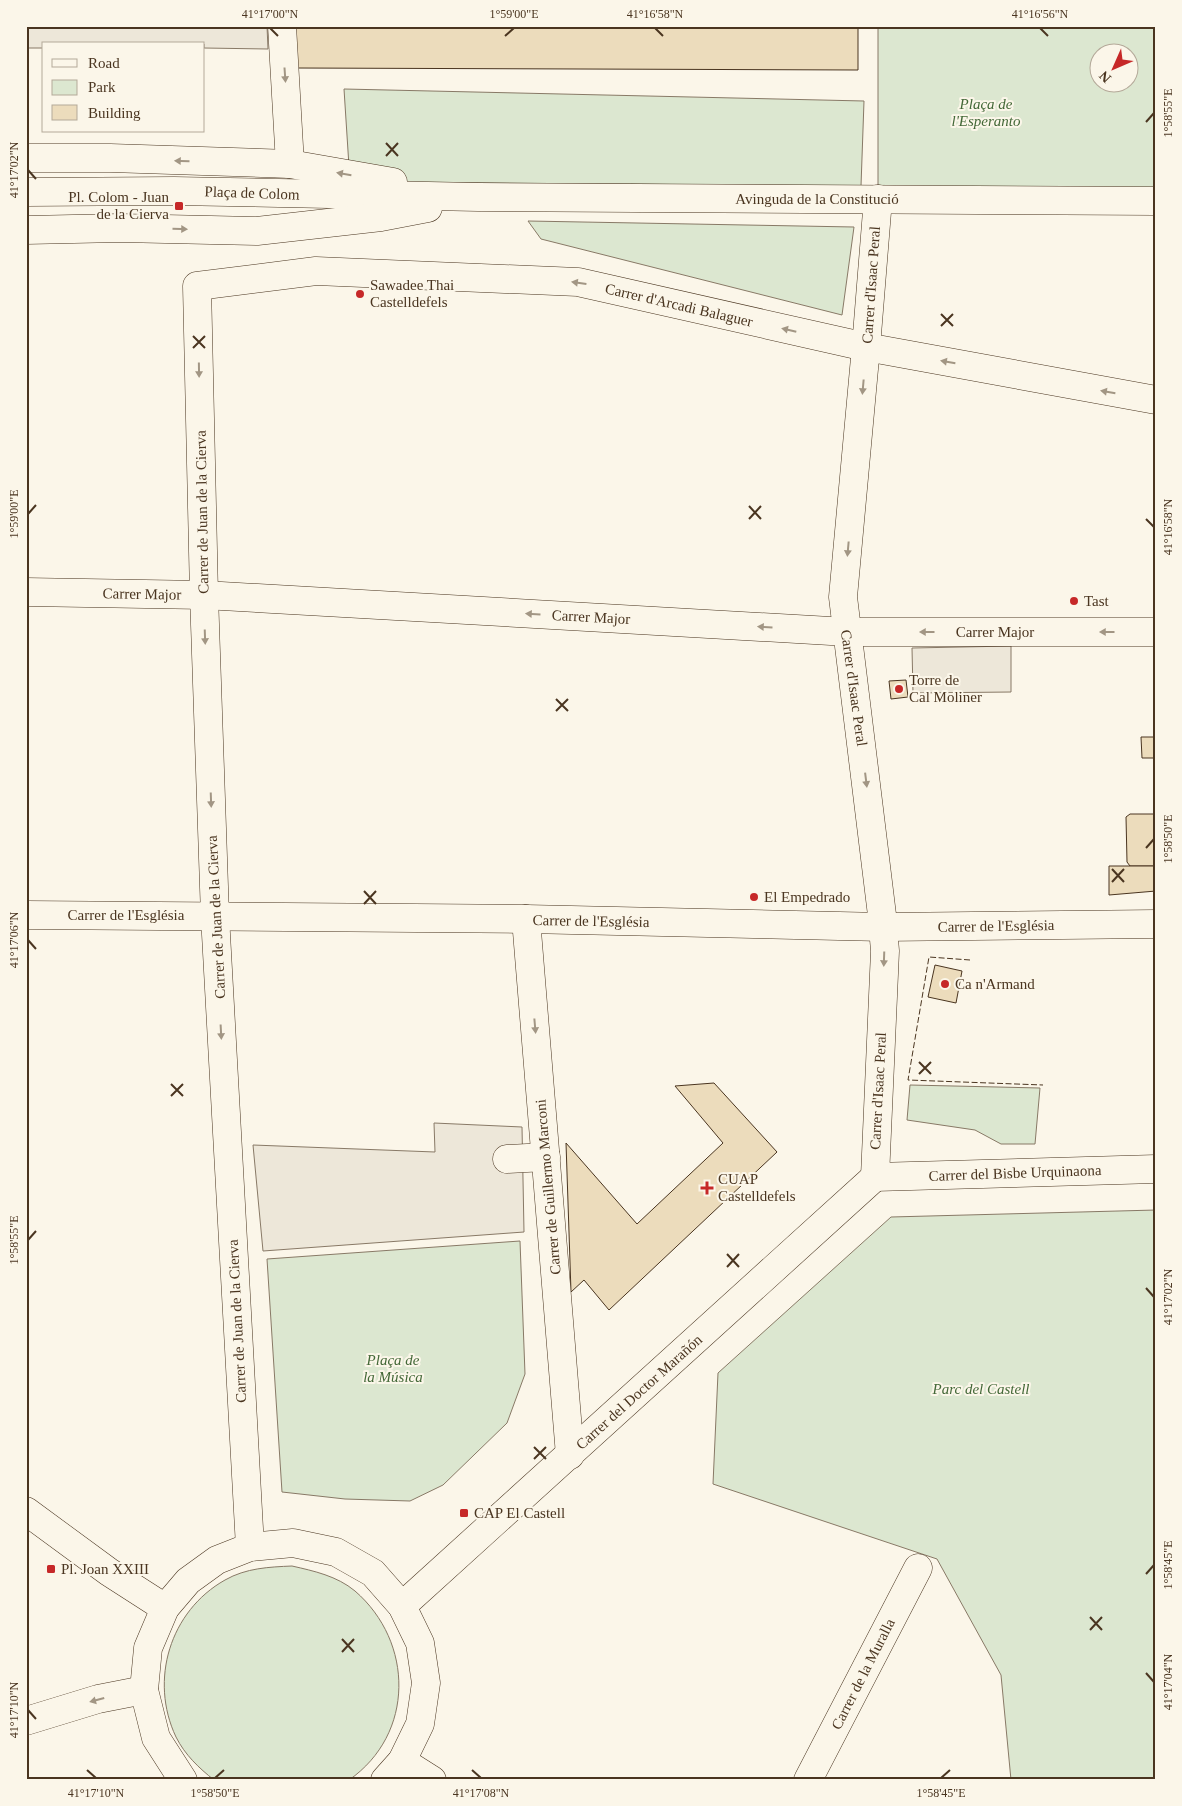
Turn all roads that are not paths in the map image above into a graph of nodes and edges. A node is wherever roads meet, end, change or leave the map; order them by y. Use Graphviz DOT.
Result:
graph roads {
  1 [pos="282,26"];
  2 [pos="26,158"];
  3 [pos="290,164"];
  4 [pos="26,192"];
  5 [pos="478,197"];
  6 [pos="878,199"];
  7 [pos="1156,201"];
  8 [pos="26,230"];
  9 [pos="197,286"];
  10 [pos="866,347"];
  11 [pos="1156,400"];
  12 [pos="26,592"];
  13 [pos="204,595"];
  14 [pos="848,632"];
  15 [pos="1156,632"];
  16 [pos="26,915"];
  17 [pos="215,916"];
  18 [pos="526,919"];
  19 [pos="1156,924"];
  20 [pos="883,927"];
  21 [pos="545,1150"];
  22 [pos="507,1159"];
  23 [pos="1156,1169"];
  24 [pos="875,1177"];
  25 [pos="570,1455"];
  26 [pos="26,1511"];
  27 [pos="250,1546"];
  28 [pos="918,1568"];
  29 [pos="402,1606"];
  30 [pos="165,1608"];
  31 [pos="144,1690"];
  32 [pos="26,1721"];
  33 [pos="393,1770"];
  34 [pos="182,1779"];
  35 [pos="432,1780"];
  36 [pos="808,1780"];
  1 -- 3 [label="street, one-way"];
  3 -- 2 [label="street, one-way"];
  5 -- 3 [label="street, one-way"];
  4 -- 5 [label="street, Plaça de Colom"];
  5 -- 6 [label="street, Avinguda de la Constitució"];
  8 -- 5 [label="street, one-way"];
  6 -- 7 [label="street, Avinguda de la Constitució"];
  6 -- 10 [label="street, Carrer d'Isaac Peral"];
  10 -- 9 [label="street, Carrer d'Arcadi Balaguer, one-way"];
  9 -- 13 [label="street, Carrer de Juan de la Cierva, one-way"];
  11 -- 10 [label="street, Carrer d'Arcadi Balaguer, one-way"];
  10 -- 14 [label="street, Carrer d'Isaac Peral, one-way"];
  12 -- 13 [label="street, Carrer Major"];
  14 -- 13 [label="street, Carrer Major, one-way"];
  13 -- 17 [label="street, Carrer de Juan de la Cierva, one-way"];
  15 -- 14 [label="street, Carrer Major, one-way"];
  14 -- 20 [label="street, Carrer d'Isaac Peral, one-way"];
  16 -- 17 [label="street, Carrer de l'Església"];
  17 -- 18 [label="street, Carrer de l'Església"];
  17 -- 27 [label="street, Carrer de Juan de la Cierva, one-way"];
  18 -- 20 [label="street, Carrer de l'Església"];
  18 -- 21 [label="street, Carrer de Guillermo Marconi, one-way"];
  19 -- 20 [label="street, Carrer de l'Església"];
  20 -- 24 [label="street, Carrer d'Isaac Peral, one-way"];
  21 -- 22 [label="street"];
  21 -- 25 [label="street, Carrer de Guillermo Marconi"];
  23 -- 24 [label="street, Carrer del Bisbe Urquinaona"];
  24 -- 25 [label="street, Carrer del Doctor Marañón"];
  25 -- 29 [label="street, Carrer del Doctor Marañón"];
  26 -- 30 [label="street"];
  27 -- 29 [label="street"];
  27 -- 30 [label="street"];
  28 -- 36 [label="street, Carrer de la Muralla"];
  29 -- 33 [label="street"];
  30 -- 31 [label="street"];
  31 -- 32 [label="street, one-way"];
  31 -- 34 [label="street"];
  33 -- 35 [label="street"];
}
